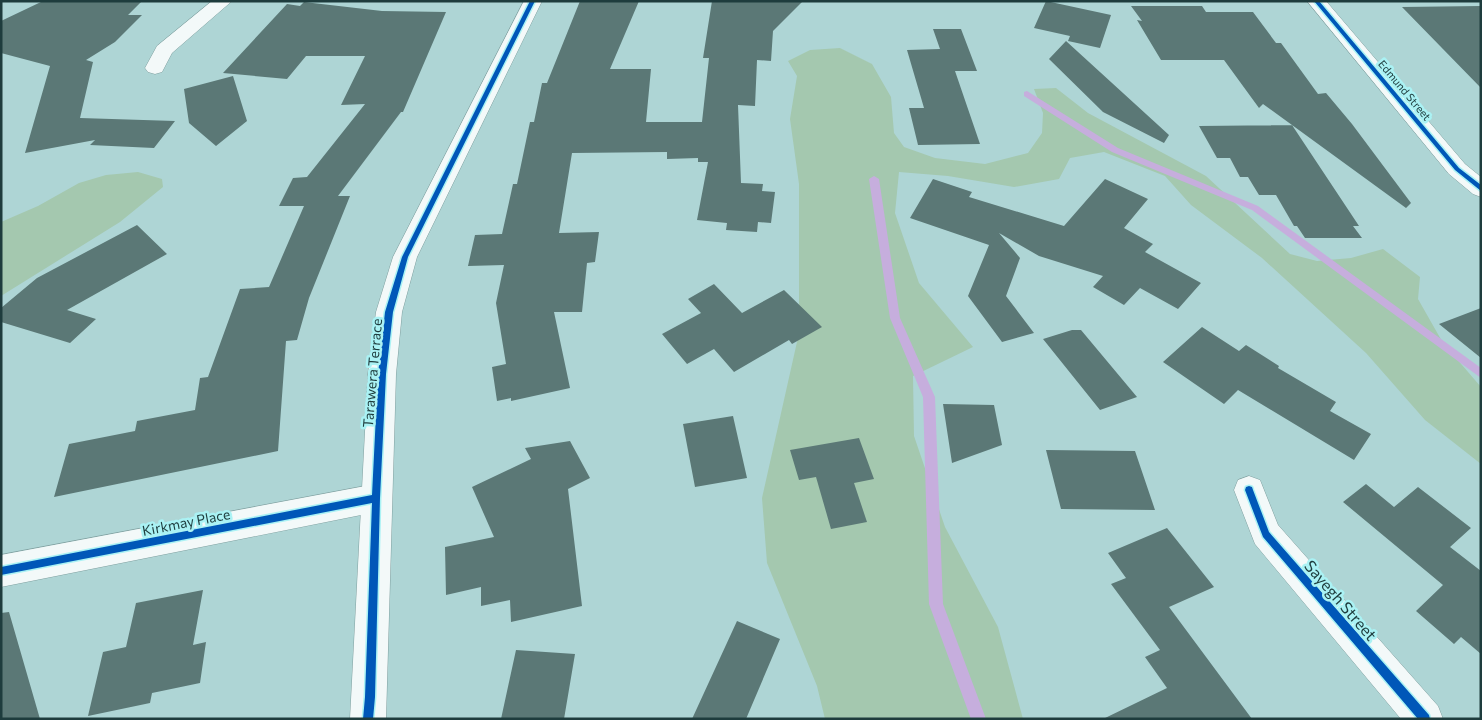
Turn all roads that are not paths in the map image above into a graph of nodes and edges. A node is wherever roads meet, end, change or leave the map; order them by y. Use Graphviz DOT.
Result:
graph roads {
  1 [pos="223,1"];
  2 [pos="533,1"];
  3 [pos="1316,1"];
  4 [pos="155,68"];
  5 [pos="1481,189"];
  6 [pos="1249,490"];
  7 [pos="376,498"];
  8 [pos="1,571"];
  9 [pos="368,719"];
  10 [pos="1425,719"];
  1 -- 4 [label="street"];
  2 -- 7 [label="street, Tarawera Terrace"];
  3 -- 5 [label="street, Edmund Street"];
  6 -- 10 [label="street, Sayegh Street"];
  7 -- 8 [label="street, Kirkmay Place"];
  7 -- 9 [label="street, Tarawera Terrace"];
}
